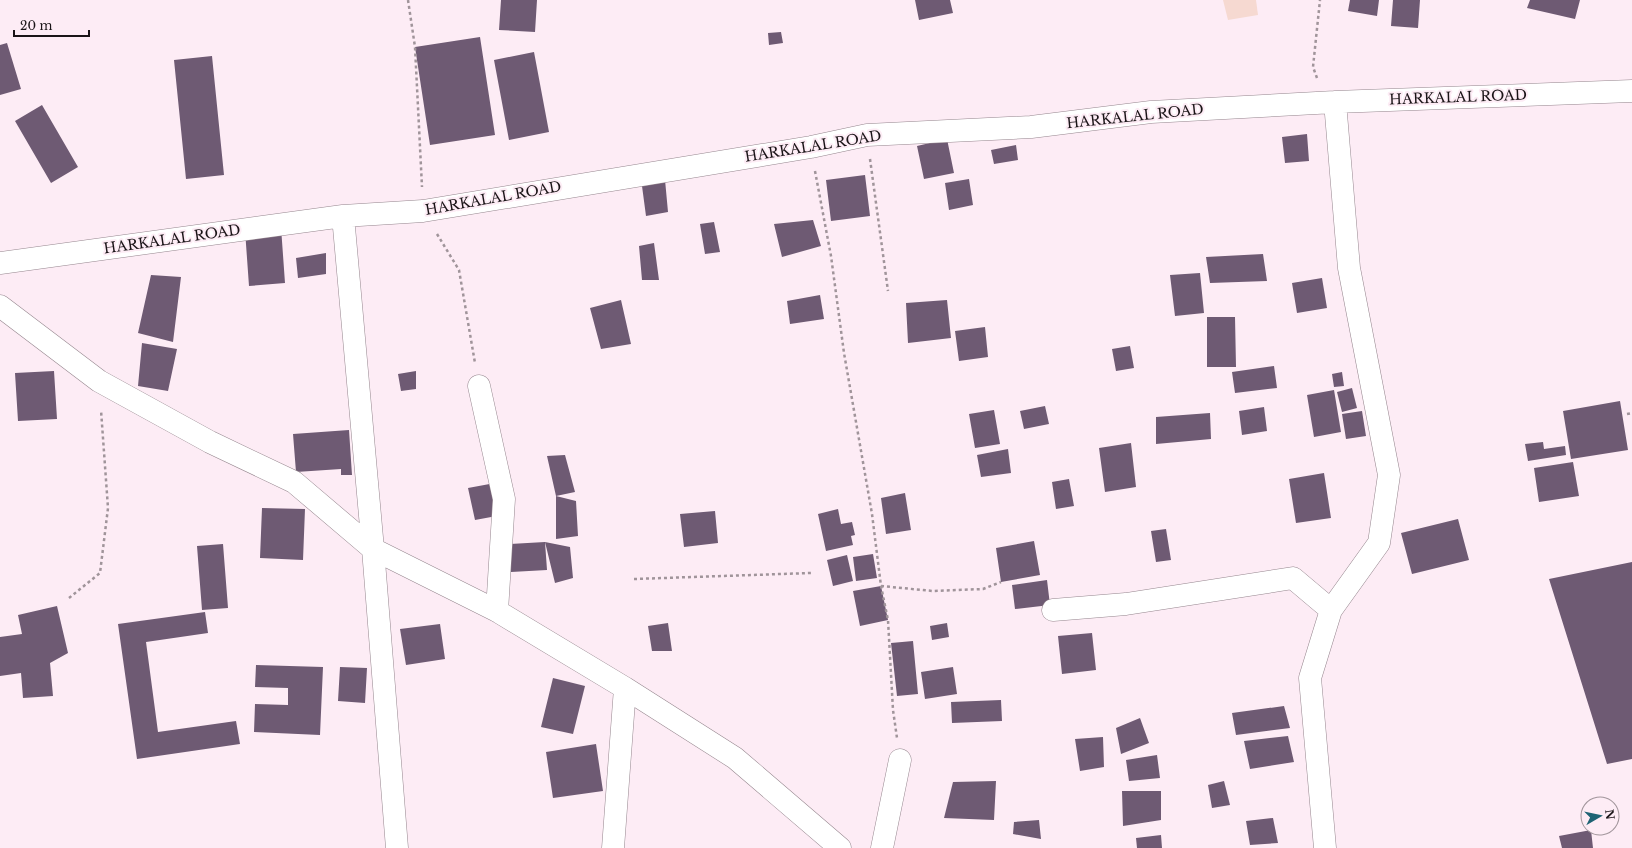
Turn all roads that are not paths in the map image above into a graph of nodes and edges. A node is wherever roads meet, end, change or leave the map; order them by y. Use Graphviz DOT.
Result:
graph roads {
  1 [pos="1632,91"];
  2 [pos="1335,102"];
  3 [pos="343,216"];
  4 [pos="0,262"];
  5 [pos="0,306"];
  6 [pos="479,386"];
  7 [pos="373,549"];
  8 [pos="1053,610"];
  9 [pos="1330,610"];
  10 [pos="497,611"];
  11 [pos="625,688"];
  12 [pos="900,760"];
  13 [pos="397,848"];
  14 [pos="613,848"];
  15 [pos="840,848"];
  16 [pos="882,848"];
  17 [pos="1325,848"];
  1 -- 2 [label="street, HARKALAL ROAD"];
  2 -- 3 [label="street, HARKALAL ROAD"];
  2 -- 9 [label="street"];
  3 -- 4 [label="street, HARKALAL ROAD"];
  3 -- 7 [label="street"];
  5 -- 7 [label="street"];
  6 -- 10 [label="street"];
  7 -- 10 [label="street"];
  7 -- 13 [label="street"];
  8 -- 9 [label="street"];
  9 -- 17 [label="street"];
  10 -- 11 [label="street"];
  11 -- 14 [label="street"];
  11 -- 15 [label="street"];
  12 -- 16 [label="street"];
}
